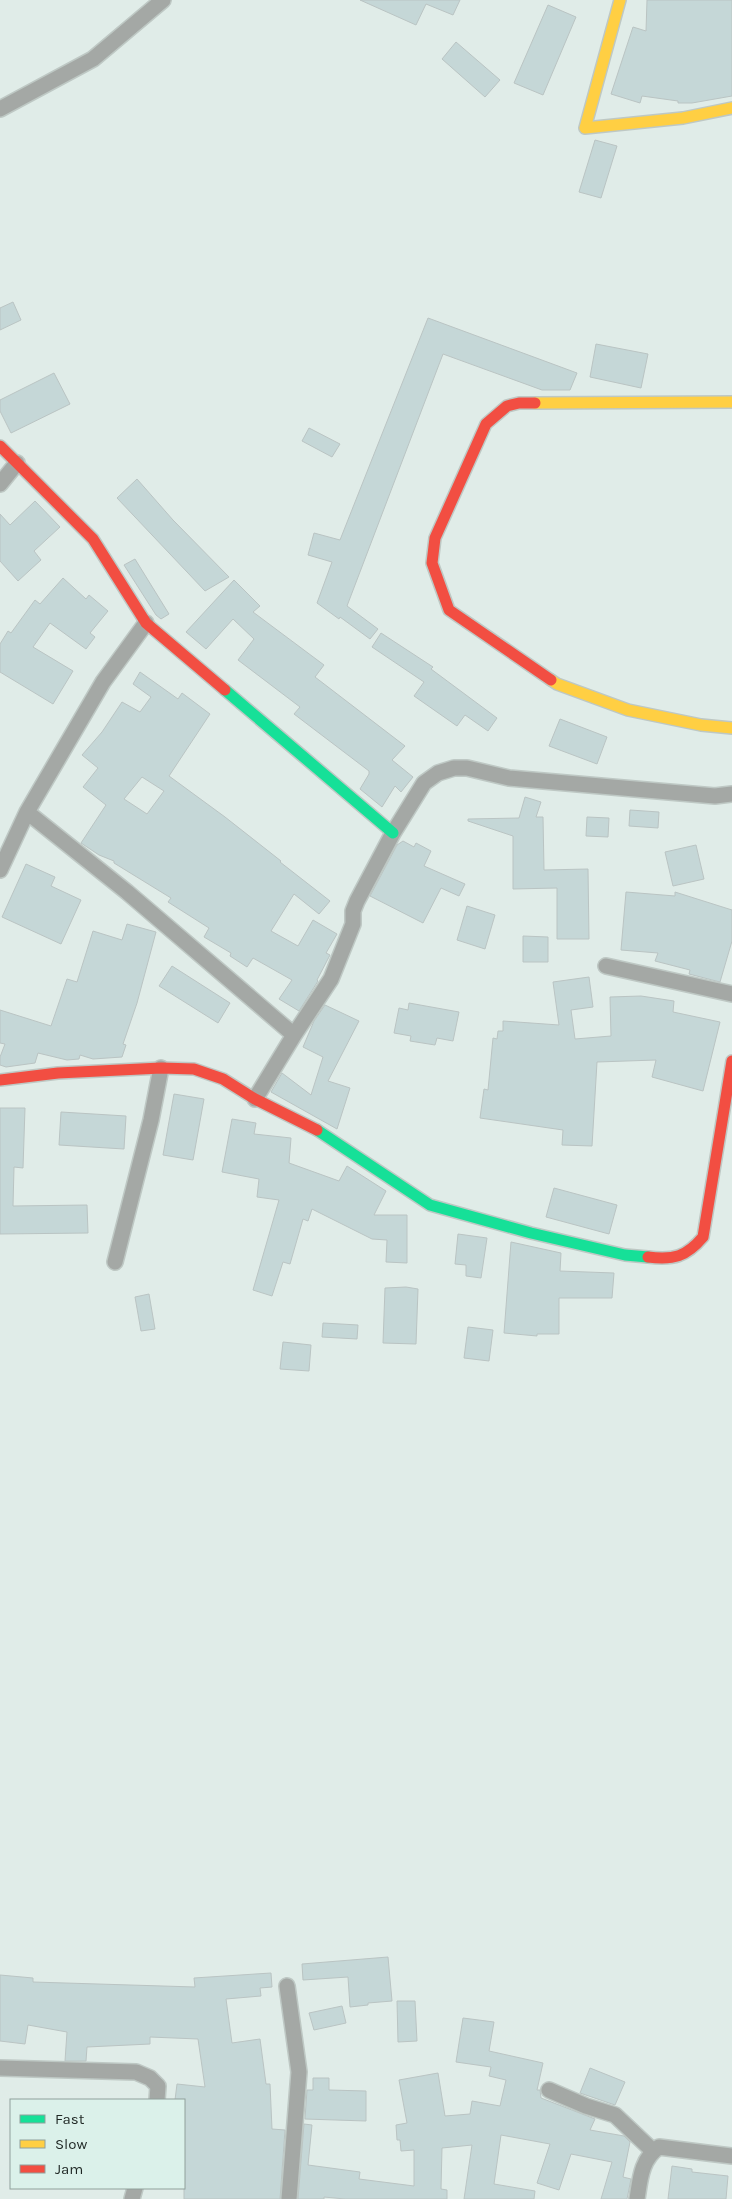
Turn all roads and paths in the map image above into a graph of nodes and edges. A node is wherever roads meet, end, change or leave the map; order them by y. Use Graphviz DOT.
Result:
graph roads {
  1 [pos="163,0"];
  2 [pos="620,0"];
  3 [pos="732,108"];
  4 [pos="0,109"];
  5 [pos="732,402"];
  6 [pos="0,446"];
  7 [pos="17,463"];
  8 [pos="0,484"];
  9 [pos="146,623"];
  10 [pos="732,728"];
  11 [pos="732,794"];
  12 [pos="27,812"];
  13 [pos="394,833"];
  14 [pos="0,870"];
  15 [pos="606,966"];
  16 [pos="732,994"];
  17 [pos="294,1035"];
  18 [pos="732,1061"];
  19 [pos="161,1068"];
  20 [pos="0,1080"];
  21 [pos="255,1099"];
  22 [pos="115,1262"];
  23 [pos="287,1986"];
  24 [pos="0,2068"];
  25 [pos="549,2090"];
  26 [pos="157,2099"];
  27 [pos="653,2151"];
  28 [pos="732,2156"];
  29 [pos="289,2199"];
  30 [pos="637,2199"];
  1 -- 4 [label="street"];
  2 -- 3 [label="street"];
  5 -- 10 [label="street"];
  6 -- 7 [label="street"];
  7 -- 8 [label="street"];
  7 -- 9 [label="street"];
  9 -- 12 [label="street"];
  9 -- 13 [label="street"];
  11 -- 13 [label="street"];
  12 -- 14 [label="street"];
  12 -- 17 [label="street"];
  13 -- 17 [label="street"];
  15 -- 16 [label="street"];
  17 -- 21 [label="street"];
  18 -- 21 [label="street"];
  19 -- 20 [label="street"];
  19 -- 21 [label="street"];
  19 -- 22 [label="street"];
  23 -- 29 [label="street"];
  24 -- 26 [label="street"];
  25 -- 27 [label="street"];
  27 -- 28 [label="street"];
  27 -- 30 [label="street"];
}
